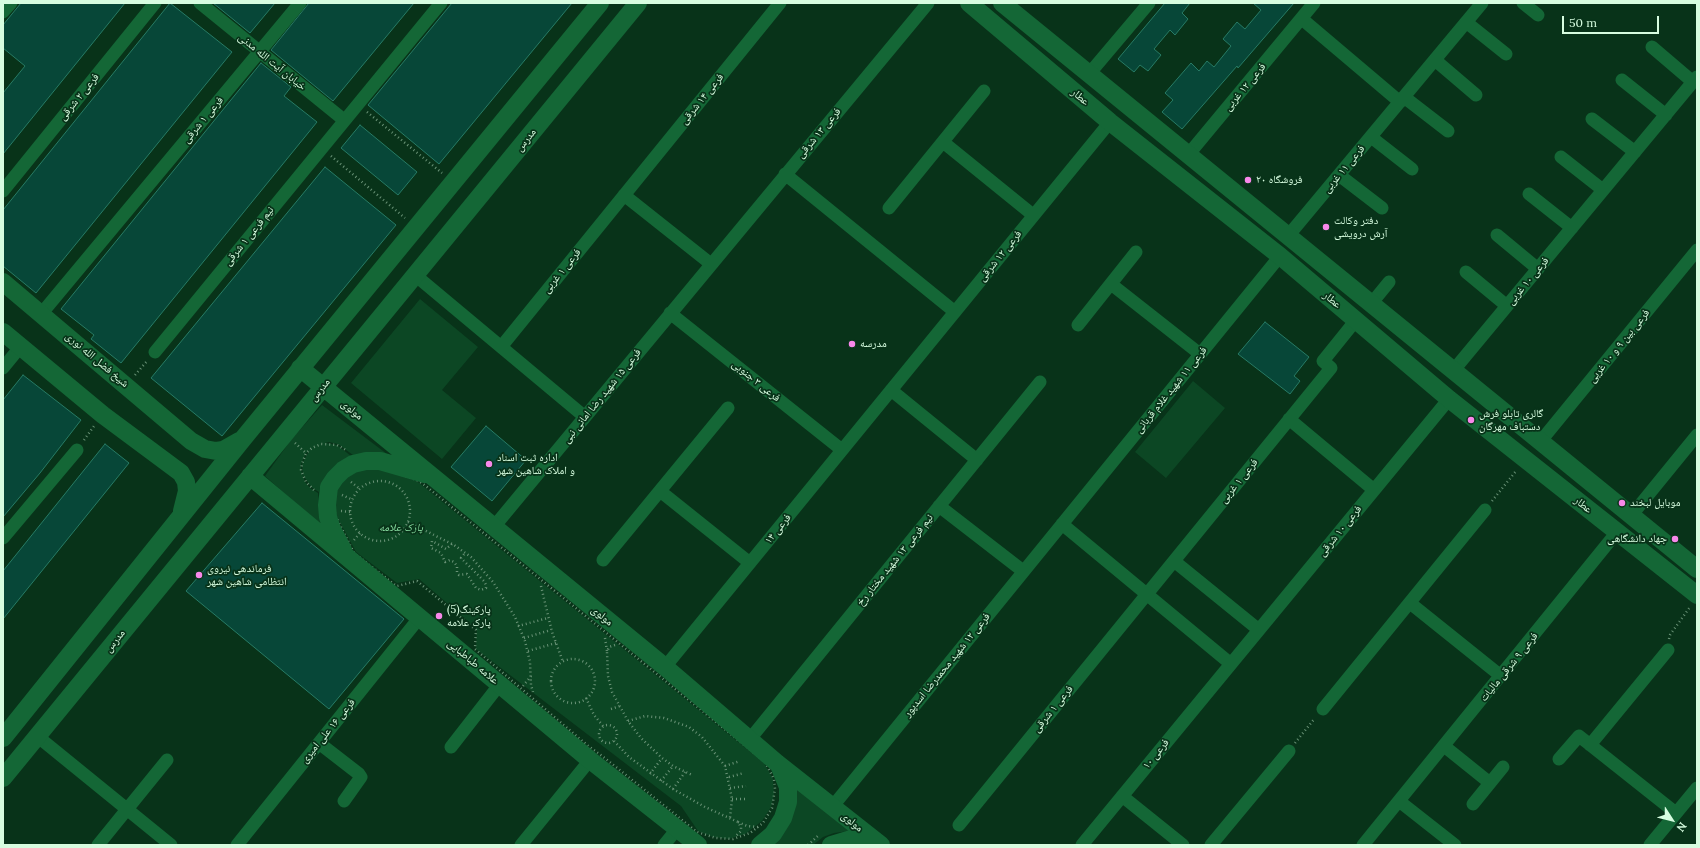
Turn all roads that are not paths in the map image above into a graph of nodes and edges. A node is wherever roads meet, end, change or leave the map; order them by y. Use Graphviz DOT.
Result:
graph roads {
  1 [pos="11,3"];
  2 [pos="155,3"];
  3 [pos="200,3"];
  4 [pos="300,3"];
  5 [pos="441,3"];
  6 [pos="600,3"];
  7 [pos="638,3"];
  8 [pos="780,3"];
  9 [pos="928,3"];
  10 [pos="970,3"];
  11 [pos="1149,3"];
  12 [pos="1314,3"];
  13 [pos="1482,3"];
  14 [pos="1523,3"];
  15 [pos="1005,4"];
  16 [pos="3,12"];
  17 [pos="1538,15"];
  18 [pos="1302,18"];
  19 [pos="1466,22"];
  20 [pos="1037,32"];
  21 [pos="1652,47"];
  22 [pos="1022,48"];
  23 [pos="260,52"];
  24 [pos="1506,54"];
  25 [pos="1434,60"];
  26 [pos="1090,74"];
  27 [pos="1695,79"];
  28 [pos="1622,80"];
  29 [pos="984,91"];
  30 [pos="1476,94"];
  31 [pos="1402,100"];
  32 [pos="1666,115"];
  33 [pos="1592,119"];
  34 [pos="344,120"];
  35 [pos="1110,122"];
  36 [pos="1448,131"];
  37 [pos="1371,137"];
  38 [pos="943,142"];
  39 [pos="1635,152"];
  40 [pos="1188,154"];
  41 [pos="1561,157"];
  42 [pos="1412,169"];
  43 [pos="785,174"];
  44 [pos="1339,175"];
  45 [pos="1603,190"];
  46 [pos="3,192"];
  47 [pos="1528,194"];
  48 [pos="624,195"];
  49 [pos="889,208"];
  50 [pos="1382,208"];
  51 [pos="1033,215"];
  52 [pos="1572,228"];
  53 [pos="1497,235"];
  54 [pos="1288,236"];
  55 [pos="1697,250"];
  56 [pos="1136,252"];
  57 [pos="1280,256"];
  58 [pos="711,264"];
  59 [pos="1538,269"];
  60 [pos="1466,272"];
  61 [pos="415,275"];
  62 [pos="3,282"];
  63 [pos="1389,282"];
  64 [pos="1111,284"];
  65 [pos="1371,304"];
  66 [pos="1507,306"];
  67 [pos="954,312"];
  68 [pos="42,313"];
  69 [pos="670,313"];
  70 [pos="1356,320"];
  71 [pos="1078,325"];
  72 [pos="3,332"];
  73 [pos="21,346"];
  74 [pos="501,346"];
  75 [pos="155,352"];
  76 [pos="1200,354"];
  77 [pos="3,368"];
  78 [pos="300,368"];
  79 [pos="1453,372"];
  80 [pos="1040,382"];
  81 [pos="323,386"];
  82 [pos="891,390"];
  83 [pos="1449,399"];
  84 [pos="728,408"];
  85 [pos="585,417"];
  86 [pos="1289,419"];
  87 [pos="1697,435"];
  88 [pos="242,440"];
  89 [pos="1540,442"];
  90 [pos="76,450"];
  91 [pos="842,450"];
  92 [pos="977,460"];
  93 [pos="250,476"];
  94 [pos="431,476"];
  95 [pos="1374,490"];
  96 [pos="660,491"];
  97 [pos="939,506"];
  98 [pos="1485,510"];
  99 [pos="181,515"];
  100 [pos="1631,516"];
  101 [pos="1062,524"];
  102 [pos="493,528"];
  103 [pos="1618,532"];
  104 [pos="3,538"];
  105 [pos="349,559"];
  106 [pos="602,560"];
  107 [pos="1174,561"];
  108 [pos="750,563"];
  109 [pos="1697,569"];
  110 [pos="1023,571"];
  111 [pos="1147,594"];
  112 [pos="1695,599"];
  113 [pos="1410,603"];
  114 [pos="420,617"];
  115 [pos="1258,630"];
  116 [pos="1668,650"];
  117 [pos="1231,664"];
  118 [pos="665,667"];
  119 [pos="54,675"];
  120 [pos="1501,676"];
  121 [pos="508,684"];
  122 [pos="74,690"];
  123 [pos="1323,709"];
  124 [pos="37,736"];
  125 [pos="3,738"];
  126 [pos="750,739"];
  127 [pos="319,743"];
  128 [pos="1590,745"];
  129 [pos="1444,746"];
  130 [pos="451,747"];
  131 [pos="1289,751"];
  132 [pos="1559,758"];
  133 [pos="166,760"];
  134 [pos="590,760"];
  135 [pos="777,763"];
  136 [pos="1502,767"];
  137 [pos="3,778"];
  138 [pos="1490,783"];
  139 [pos="1697,788"];
  140 [pos="1122,796"];
  141 [pos="344,801"];
  142 [pos="1399,801"];
  143 [pos="1473,804"];
  144 [pos="833,806"];
  145 [pos="126,809"];
  146 [pos="1676,813"];
  147 [pos="959,825"];
  148 [pos="677,828"];
  149 [pos="98,845"];
  150 [pos="171,845"];
  151 [pos="237,845"];
  152 [pos="521,845"];
  153 [pos="664,845"];
  154 [pos="698,845"];
  155 [pos="760,845"];
  156 [pos="831,845"];
  157 [pos="881,845"];
  158 [pos="1082,845"];
  159 [pos="1183,845"];
  160 [pos="1211,845"];
  161 [pos="1363,845"];
  162 [pos="1455,845"];
  163 [pos="1650,845"];
  1 -- 16 [label="street"];
  2 -- 46 [label="street, فرعی ۲ شرقی"];
  3 -- 23 [label="street, خیابان آیت الله مدنی"];
  4 -- 23 [label="street"];
  5 -- 34 [label="street, نیم فرعی ۱ شرقی"];
  6 -- 78 [label="main road"];
  7 -- 61 [label="main road, مدرس"];
  8 -- 48 [label="street, فرعی ۱۴ شرقی"];
  9 -- 43 [label="street, فرعی ۱۳ شرقی"];
  10 -- 22 [label="main road, عطار"];
  11 -- 26 [label="street"];
  12 -- 18 [label="street, فرعی ۱۲ غربی"];
  13 -- 19 [label="street, فرعی ۱۱ غربی"];
  14 -- 17 [label="street"];
  15 -- 20 [label="main road, عطار"];
  18 -- 31 [label="street"];
  18 -- 40 [label="street, فرعی ۱۲ غربی"];
  19 -- 24 [label="street"];
  19 -- 25 [label="street, فرعی ۱۱ غربی"];
  20 -- 22 [label="main road"];
  20 -- 26 [label="main road, عطار"];
  21 -- 27 [label="street"];
  22 -- 35 [label="main road, عطار"];
  23 -- 34 [label="street, خیابان آیت الله مدنی"];
  23 -- 68 [label="street, فرعی ۱ شرقی"];
  25 -- 30 [label="street"];
  25 -- 31 [label="street, فرعی ۱۱ غربی"];
  26 -- 40 [label="main road, عطار"];
  27 -- 32 [label="street"];
  28 -- 32 [label="street"];
  29 -- 38 [label="street"];
  31 -- 36 [label="street"];
  31 -- 37 [label="street, فرعی ۱۱ غربی"];
  32 -- 39 [label="street"];
  33 -- 39 [label="street"];
  34 -- 75 [label="street, نیم فرعی ۱ شرقی"];
  35 -- 51 [label="street, فرعی ۱۲ شرقی"];
  35 -- 57 [label="main road, عطار"];
  37 -- 42 [label="street"];
  37 -- 44 [label="street, فرعی ۱۱ غربی"];
  38 -- 49 [label="street"];
  38 -- 51 [label="street"];
  39 -- 45 [label="street"];
  40 -- 54 [label="main road, عطار"];
  41 -- 45 [label="street"];
  43 -- 58 [label="street, فرعی ۱۳ شرقی"];
  43 -- 67 [label="street"];
  44 -- 50 [label="street"];
  44 -- 54 [label="street, فرعی ۱۱ غربی"];
  45 -- 52 [label="street, فرعی ۱۰ غربی"];
  47 -- 52 [label="street"];
  48 -- 58 [label="street"];
  48 -- 74 [label="street, فرعی ۱ غربی"];
  51 -- 67 [label="street, فرعی ۱۲ شرقی"];
  52 -- 59 [label="street, فرعی ۱۰ غربی"];
  53 -- 59 [label="street"];
  54 -- 65 [label="main road, عطار"];
  55 -- 89 [label="street, فرعی بین ۹ و ۱۰ غربی"];
  56 -- 64 [label="street"];
  57 -- 70 [label="main road, عطار"];
  57 -- 76 [label="street, فرعی ۱۱ شهید غلام قربانی"];
  58 -- 69 [label="street, فرعی ۱۵ شهید رضا امانی نبی"];
  59 -- 66 [label="street, فرعی ۱۰ غربی"];
  60 -- 66 [label="street"];
  61 -- 74 [label="street"];
  61 -- 81 [label="main road, مدرس"];
  62 -- 68 [label="main road, شیخ فضل الله نوری"];
  63 -- 65 [label="street"];
  64 -- 71 [label="street"];
  64 -- 76 [label="street"];
  65 -- 79 [label="main road, عطار"];
  66 -- 79 [label="street, فرعی ۱۰ غربی"];
  67 -- 82 [label="street, فرعی ۱۲ شرقی"];
  68 -- 88 [label="main road, شیخ فضل الله نوری"];
  69 -- 85 [label="street, فرعی ۱۵ شهید رضا امانی نبی"];
  69 -- 91 [label="street, فرعی ۳ جنوبی"];
  70 -- 83 [label="main road, عطار"];
  70 -- 86 [label="street, فرعی ۱ غربی"];
  72 -- 73 [label="main road"];
  73 -- 77 [label="street"];
  73 -- 99 [label="main road"];
  74 -- 85 [label="street"];
  76 -- 101 [label="street, فرعی ۱۱ شهید غلام قربانی"];
  78 -- 81 [label="main road, مولوی"];
  78 -- 88 [label="main road"];
  79 -- 89 [label="main road, عطار"];
  80 -- 92 [label="street, نیم فرعی ۱۳ شهید مختار رخ"];
  81 -- 93 [label="main road, مدرس"];
  81 -- 94 [label="main road, مولوی"];
  82 -- 91 [label="street, فرعی ۱۴"];
  82 -- 92 [label="street"];
  83 -- 95 [label="street, فرعی ۱۰ شرقی"];
  83 -- 103 [label="main road, عطار"];
  84 -- 96 [label="street"];
  85 -- 102 [label="street, فرعی ۱۵ شهید رضا امانی نبی"];
  86 -- 95 [label="street"];
  86 -- 107 [label="street, فرعی ۱ غربی"];
  87 -- 100 [label="street"];
  88 -- 99 [label="main road"];
  89 -- 100 [label="main road, عطار"];
  90 -- 104 [label="street"];
  91 -- 108 [label="street, فرعی ۱۴"];
  92 -- 97 [label="street, نیم فرعی ۱۳ شهید مختار رخ"];
  93 -- 105 [label="main road, علامه طباطبایی"];
  93 -- 122 [label="main road, مدرس"];
  94 -- 102 [label="main road, مولوی"];
  94 -- 105 [label="main road"];
  95 -- 115 [label="street, فرعی ۱۰ شرقی"];
  96 -- 106 [label="street"];
  96 -- 108 [label="street"];
  97 -- 110 [label="street"];
  97 -- 126 [label="street, نیم فرعی ۱۳ شهید مختار رخ"];
  98 -- 113 [label="street"];
  99 -- 119 [label="main road"];
  100 -- 109 [label="main road, عطار"];
  101 -- 110 [label="street, فرعی ۱۲ شهید محمدرضا اسدپور"];
  101 -- 111 [label="street"];
  102 -- 118 [label="main road, مولوی"];
  103 -- 112 [label="main road, عطار"];
  103 -- 120 [label="street, فرعی ۹ شرقی مالیات"];
  105 -- 114 [label="main road, علامه طباطبایی"];
  107 -- 111 [label="street, فرعی ۱ غربی"];
  107 -- 115 [label="street"];
  108 -- 118 [label="street, فرعی ۱۴"];
  110 -- 144 [label="street, فرعی ۱۲ شهید محمدرضا اسدپور"];
  111 -- 117 [label="street"];
  111 -- 147 [label="street, فرعی ۱ شرقی"];
  113 -- 120 [label="street"];
  113 -- 123 [label="street"];
  114 -- 121 [label="main road, علامه طباطبایی"];
  114 -- 127 [label="street, فرعی ۱۶ علی امیری"];
  115 -- 117 [label="street, فرعی ۱۰ شرقی"];
  116 -- 128 [label="street"];
  117 -- 140 [label="street, فرعی ۱۰"];
  118 -- 126 [label="main road, مولوی"];
  119 -- 122 [label="main road"];
  119 -- 125 [label="main road"];
  120 -- 129 [label="street, فرعی ۹ شرقی مالیات"];
  121 -- 130 [label="street"];
  121 -- 134 [label="main road, علامه طباطبایی"];
  122 -- 124 [label="main road, مدرس"];
  124 -- 137 [label="main road, مدرس"];
  124 -- 145 [label="street"];
  126 -- 135 [label="main road, مولوی"];
  127 -- 141 [label="street"];
  127 -- 151 [label="street, فرعی ۱۶ علی امیری"];
  128 -- 132 [label="street"];
  128 -- 146 [label="street"];
  129 -- 138 [label="street"];
  129 -- 142 [label="street, فرعی ۹ شرقی مالیات"];
  131 -- 160 [label="street"];
  133 -- 145 [label="street"];
  134 -- 148 [label="main road, علامه طباطبایی"];
  134 -- 152 [label="street"];
  135 -- 144 [label="main road, مولوی"];
  135 -- 155 [label="main road"];
  136 -- 138 [label="street"];
  138 -- 143 [label="street"];
  139 -- 146 [label="street"];
  140 -- 158 [label="street, فرعی ۱۰"];
  140 -- 159 [label="street"];
  142 -- 161 [label="street, فرعی ۹ شرقی مالیات"];
  142 -- 162 [label="street"];
  144 -- 157 [label="main road, مولوی"];
  145 -- 149 [label="street"];
  145 -- 150 [label="street"];
  146 -- 163 [label="street"];
  148 -- 153 [label="street"];
  148 -- 154 [label="main road, علامه طباطبایی"];
  156 -- 157 [label="main road"];
}
